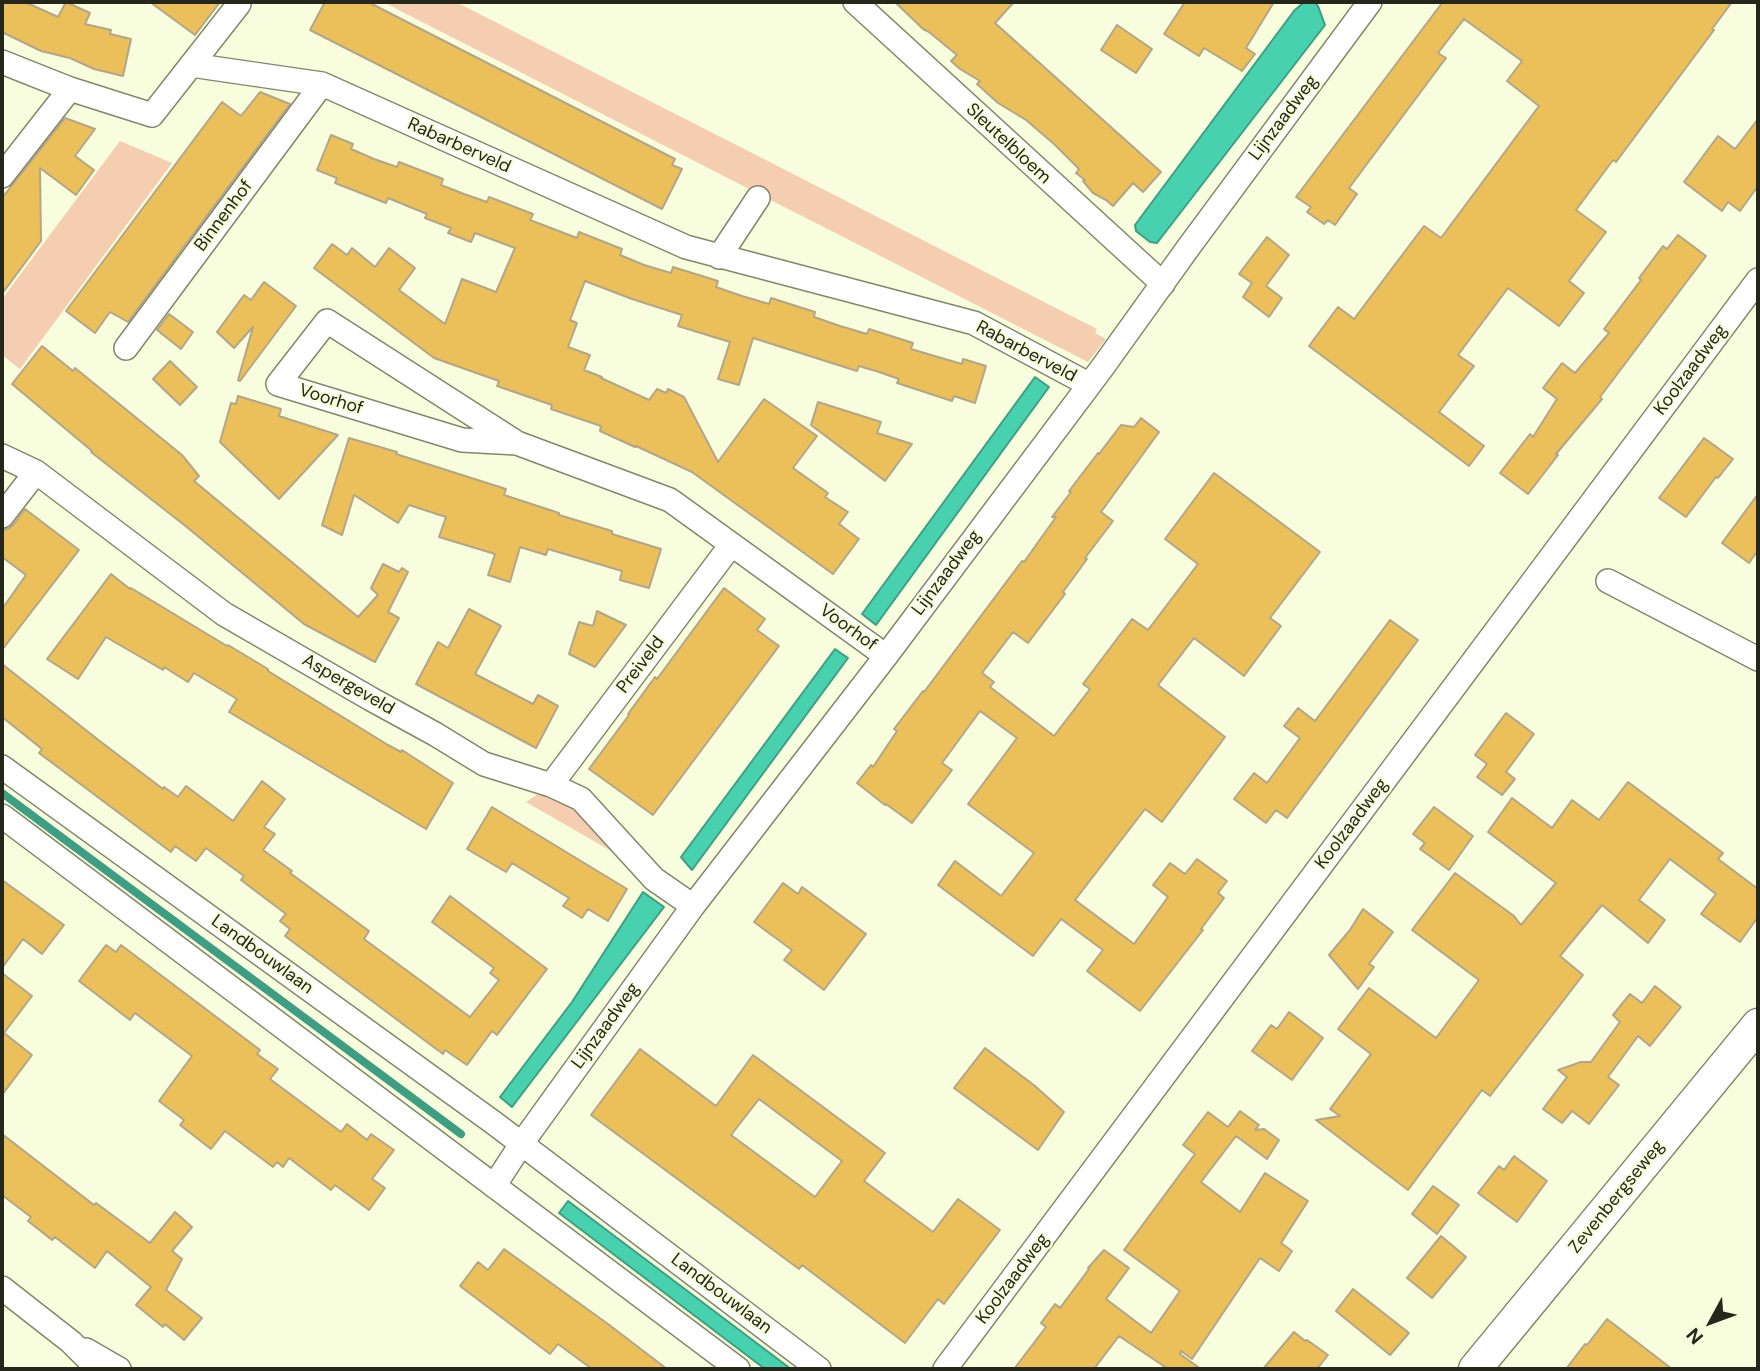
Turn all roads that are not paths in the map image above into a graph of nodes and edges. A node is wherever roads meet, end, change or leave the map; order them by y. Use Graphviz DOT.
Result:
graph roads {
  1 [pos="855,2"];
  2 [pos="1366,3"];
  3 [pos="239,4"];
  4 [pos="2,62"];
  5 [pos="191,65"];
  6 [pos="322,84"];
  7 [pos="70,89"];
  8 [pos="2,176"];
  9 [pos="758,198"];
  10 [pos="719,257"];
  11 [pos="1758,280"];
  12 [pos="1163,284"];
  13 [pos="126,348"];
  14 [pos="1088,384"];
  15 [pos="517,443"];
  16 [pos="2,456"];
  17 [pos="36,472"];
  18 [pos="2,516"];
  19 [pos="732,545"];
  20 [pos="1608,581"];
  21 [pos="886,656"];
  22 [pos="1758,659"];
  23 [pos="2,767"];
  24 [pos="551,785"];
  25 [pos="2,816"];
  26 [pos="693,906"];
  27 [pos="1758,1025"];
  28 [pos="522,1143"];
  29 [pos="494,1186"];
  30 [pos="2,1288"];
  31 [pos="71,1342"];
  32 [pos="98,1369"];
  33 [pos="119,1369"];
  34 [pos="738,1369"];
  35 [pos="819,1369"];
  36 [pos="945,1369"];
  37 [pos="1475,1369"];
  1 -- 12 [label="street, Sleutelbloem"];
  2 -- 12 [label="street, Lijnzaadweg"];
  3 -- 5 [label="street"];
  4 -- 7 [label="street"];
  5 -- 6 [label="street, Rabarberveld"];
  5 -- 7 [label="street"];
  6 -- 10 [label="street, Rabarberveld"];
  6 -- 13 [label="street, Binnenhof"];
  7 -- 8 [label="street"];
  9 -- 10 [label="street"];
  10 -- 14 [label="street, Rabarberveld"];
  11 -- 36 [label="street, Koolzaadweg"];
  12 -- 14 [label="street, Lijnzaadweg"];
  14 -- 21 [label="street, Lijnzaadweg"];
  15 -- 15 [label="street, Voorhof"];
  15 -- 19 [label="street, Voorhof"];
  16 -- 17 [label="street, Aspergeveld"];
  17 -- 18 [label="street"];
  17 -- 24 [label="street, Aspergeveld"];
  19 -- 21 [label="street, Voorhof"];
  19 -- 24 [label="street, Preiveld"];
  20 -- 22 [label="street"];
  21 -- 26 [label="street, Lijnzaadweg"];
  23 -- 28 [label="street, Landbouwlaan"];
  24 -- 26 [label="street, Aspergeveld"];
  25 -- 29 [label="street"];
  26 -- 28 [label="street, Lijnzaadweg"];
  27 -- 37 [label="street, Zevenbergseweg"];
  28 -- 29 [label="street"];
  28 -- 35 [label="street, Landbouwlaan"];
  29 -- 34 [label="street"];
  30 -- 31 [label="street"];
  31 -- 32 [label="street"];
  31 -- 33 [label="street"];
}
